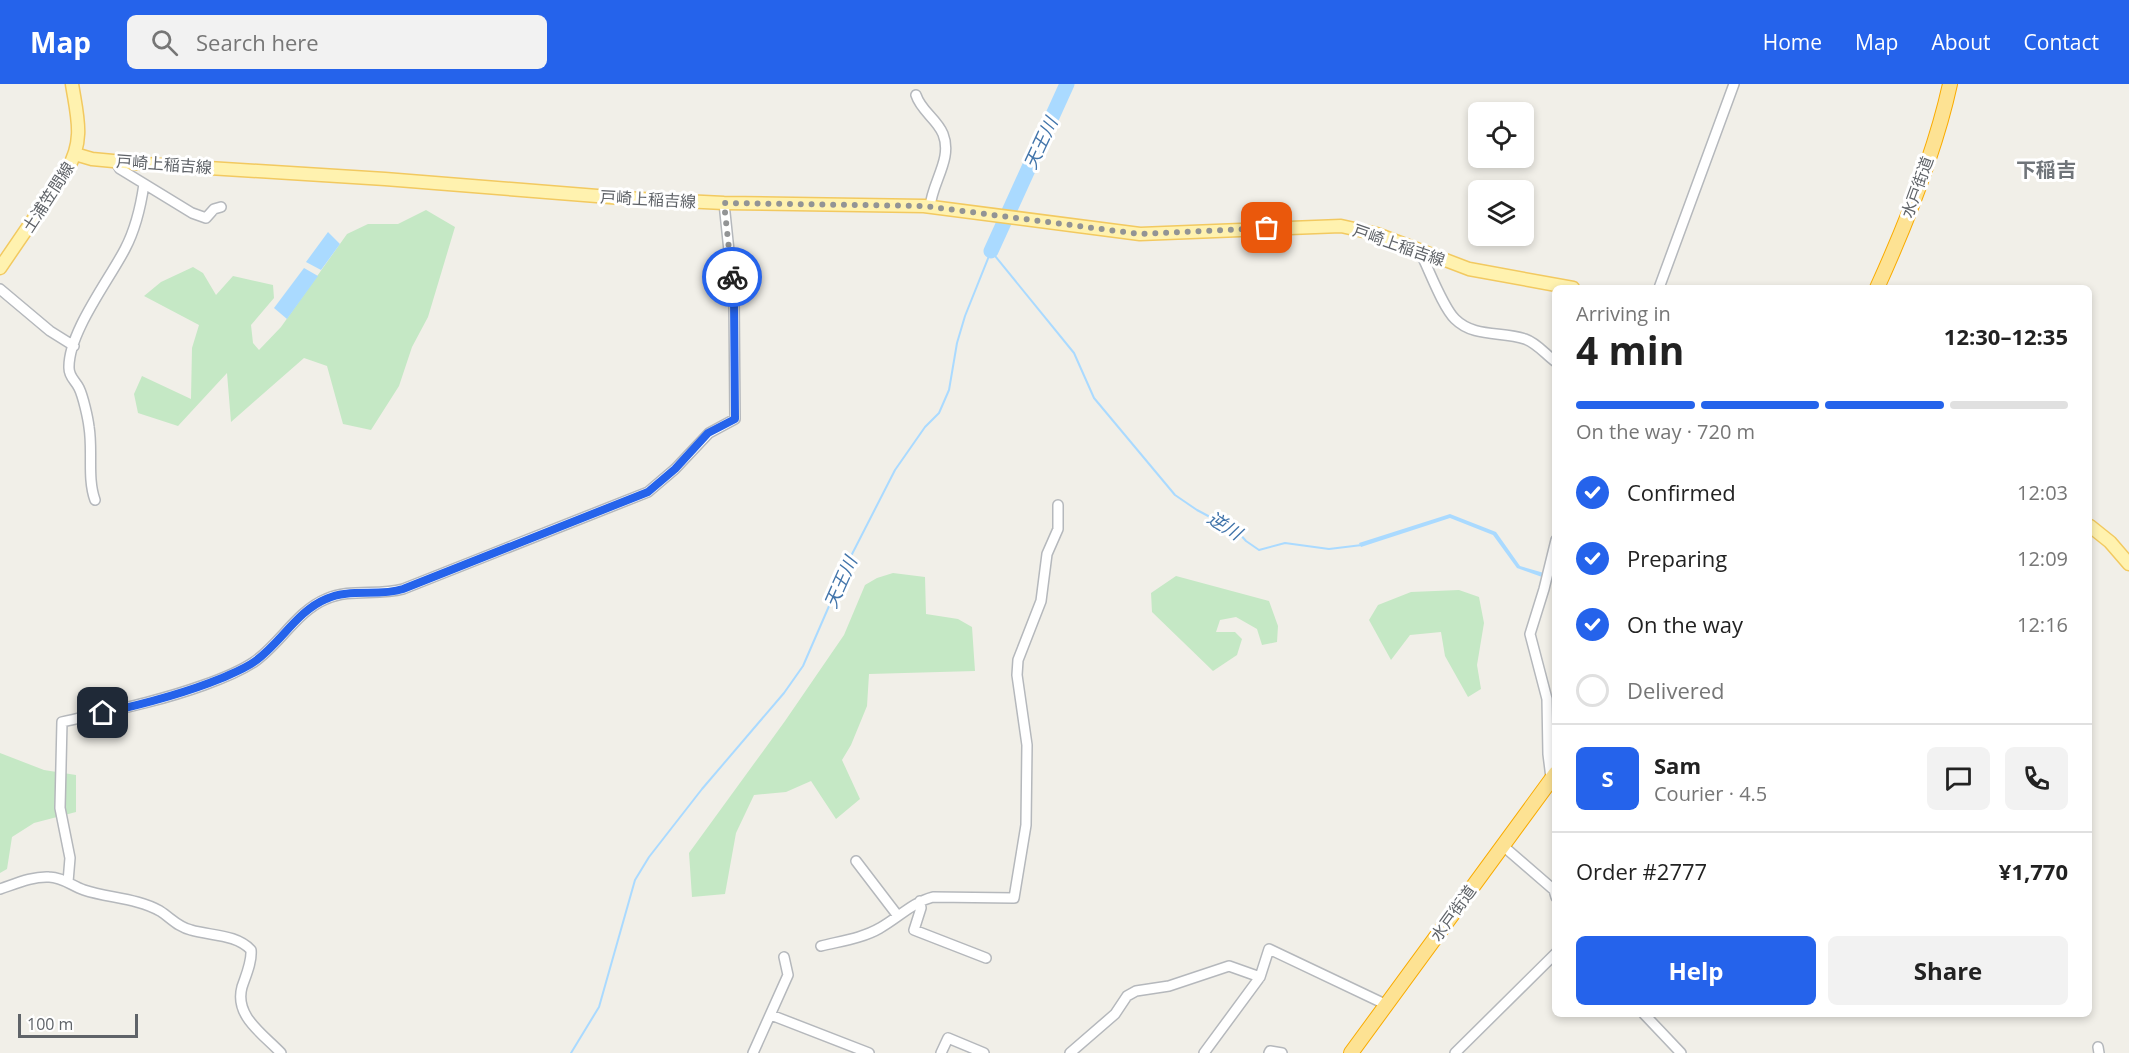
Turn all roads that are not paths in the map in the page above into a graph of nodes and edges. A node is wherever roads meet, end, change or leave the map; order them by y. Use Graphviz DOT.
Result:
graph roads {
  1 [pos="72,84"];
  2 [pos="1734,84"];
  3 [pos="1950,84"];
  4 [pos="916,95"];
  5 [pos="75,154"];
  6 [pos="115,162"];
  7 [pos="144,184"];
  8 [pos="724,203"];
  9 [pos="221,207"];
  10 [pos="930,207"];
  11 [pos="1420,252"];
  12 [pos="0,268"];
  13 [pos="1557,285"];
  14 [pos="1660,285"];
  15 [pos="1878,285"];
  16 [pos="0,289"];
  17 [pos="74,346"];
  18 [pos="1552,359"];
  19 [pos="95,500"];
  20 [pos="1058,505"];
  21 [pos="2092,528"];
  22 [pos="1552,556"];
  23 [pos="2129,564"];
  24 [pos="1552,772"];
  25 [pos="1552,777"];
  26 [pos="1502,846"];
  27 [pos="856,861"];
  28 [pos="68,882"];
  29 [pos="1552,888"];
  30 [pos="0,889"];
  31 [pos="920,901"];
  32 [pos="898,916"];
  33 [pos="821,946"];
  34 [pos="784,957"];
  35 [pos="1552,957"];
  36 [pos="986,958"];
  37 [pos="1260,977"];
  38 [pos="1387,1005"];
  39 [pos="771,1015"];
  40 [pos="1647,1017"];
  41 [pos="282,1053"];
  42 [pos="753,1053"];
  43 [pos="869,1053"];
  44 [pos="941,1053"];
  45 [pos="984,1053"];
  46 [pos="1070,1053"];
  47 [pos="1205,1053"];
  48 [pos="1269,1053"];
  49 [pos="1282,1053"];
  50 [pos="1351,1053"];
  51 [pos="1455,1053"];
  52 [pos="1681,1053"];
  1 -- 5 [label="main road, 土浦笠間線"];
  2 -- 14 [label="street"];
  3 -- 15 [label="highway, 水戸街道"];
  4 -- 10 [label="street"];
  5 -- 6 [label="main road, 戸崎上稲吉線"];
  5 -- 12 [label="main road, 土浦笠間線"];
  6 -- 7 [label="street"];
  6 -- 8 [label="main road, 戸崎上稲吉線"];
  7 -- 9 [label="street"];
  7 -- 17 [label="street"];
  8 -- 10 [label="main road, 戸崎上稲吉線"];
  8 -- 28 [label="street"];
  10 -- 11 [label="main road, 戸崎上稲吉線"];
  11 -- 13 [label="main road, 戸崎上稲吉線"];
  11 -- 18 [label="street"];
  16 -- 17 [label="street"];
  17 -- 19 [label="street"];
  20 -- 31 [label="street"];
  21 -- 23 [label="main road"];
  22 -- 24 [label="street"];
  25 -- 26 [label="highway, 水戸街道"];
  26 -- 29 [label="street"];
  26 -- 38 [label="highway, 水戸街道"];
  27 -- 32 [label="street"];
  28 -- 30 [label="street"];
  28 -- 41 [label="street"];
  31 -- 32 [label="street"];
  31 -- 36 [label="street"];
  32 -- 33 [label="street"];
  34 -- 39 [label="street"];
  35 -- 51 [label="street"];
  37 -- 38 [label="street"];
  37 -- 46 [label="street"];
  37 -- 47 [label="street"];
  38 -- 50 [label="highway, 水戸街道"];
  39 -- 42 [label="street"];
  39 -- 43 [label="street"];
  40 -- 52 [label="street"];
  44 -- 45 [label="street"];
  48 -- 49 [label="street"];
}
